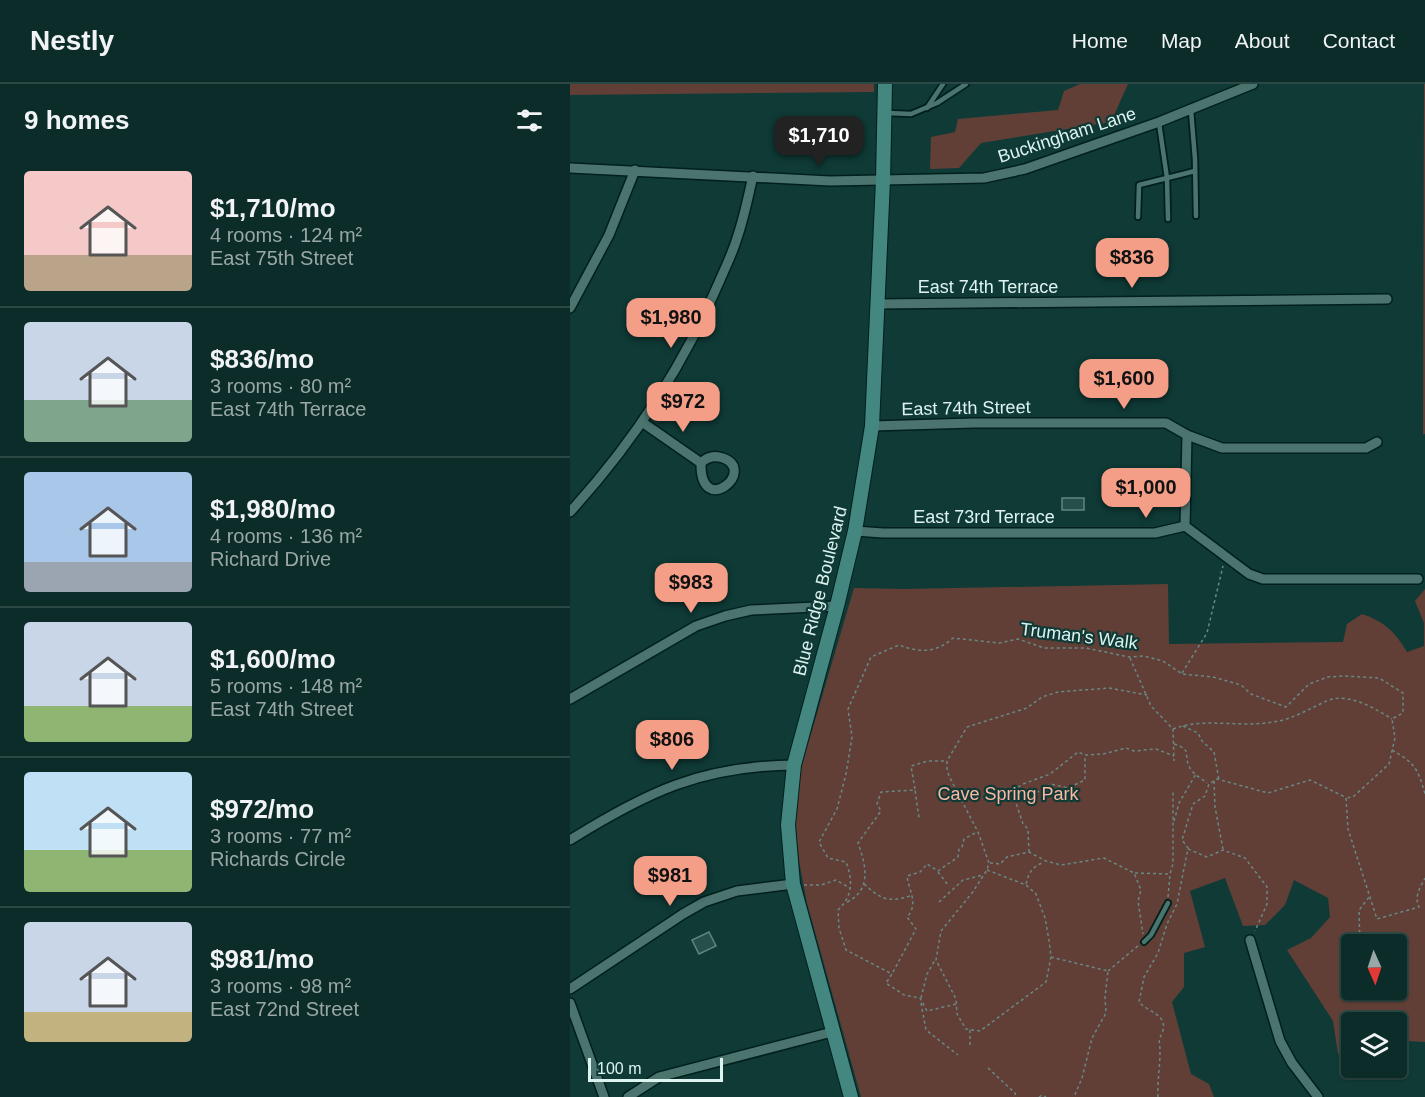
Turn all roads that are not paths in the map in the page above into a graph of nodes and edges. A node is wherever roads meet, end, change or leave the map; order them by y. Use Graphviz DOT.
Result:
graph roads {
  1 [pos="885,84"];
  2 [pos="943,84"];
  3 [pos="966,84"];
  4 [pos="1252,84"];
  5 [pos="927,108"];
  6 [pos="1191,110"];
  7 [pos="885,113"];
  8 [pos="1159,122"];
  9 [pos="570,168"];
  10 [pos="635,170"];
  11 [pos="1195,171"];
  12 [pos="753,176"];
  13 [pos="1167,178"];
  14 [pos="884,180"];
  15 [pos="1196,216"];
  16 [pos="1138,217"];
  17 [pos="1168,219"];
  18 [pos="1387,299"];
  19 [pos="878,304"];
  20 [pos="570,308"];
  21 [pos="642,422"];
  22 [pos="872,426"];
  23 [pos="1187,435"];
  24 [pos="1377,442"];
  25 [pos="700,463"];
  26 [pos="570,512"];
  27 [pos="1185,526"];
  28 [pos="855,531"];
  29 [pos="1418,579"];
  30 [pos="837,606"];
  31 [pos="570,699"];
  32 [pos="794,765"];
  33 [pos="570,840"];
  34 [pos="793,884"];
  35 [pos="1168,903"];
  36 [pos="1250,940"];
  37 [pos="1144,942"];
  38 [pos="570,989"];
  39 [pos="570,1003"];
  40 [pos="832,1032"];
  41 [pos="604,1097"];
  42 [pos="628,1097"];
  43 [pos="851,1097"];
  44 [pos="1318,1097"];
  1 -- 7 [label="main road, Blue Ridge Boulevard"];
  2 -- 5 [label="lane"];
  3 -- 5 [label="lane"];
  4 -- 6 [label="street, Buckingham Lane"];
  5 -- 7 [label="lane"];
  6 -- 8 [label="street, Buckingham Lane"];
  6 -- 11 [label="lane"];
  7 -- 14 [label="main road, Blue Ridge Boulevard"];
  8 -- 13 [label="lane"];
  8 -- 14 [label="street, Buckingham Lane"];
  9 -- 10 [label="street"];
  10 -- 12 [label="street"];
  10 -- 20 [label="street"];
  11 -- 13 [label="lane"];
  11 -- 15 [label="lane"];
  12 -- 14 [label="street, Buckingham Lane"];
  12 -- 21 [label="street"];
  13 -- 16 [label="lane"];
  13 -- 17 [label="lane"];
  14 -- 19 [label="main road, Blue Ridge Boulevard"];
  18 -- 19 [label="street, East 74th Terrace"];
  19 -- 22 [label="main road, Blue Ridge Boulevard"];
  21 -- 25 [label="street"];
  21 -- 26 [label="street"];
  22 -- 23 [label="street, East 74th Street"];
  22 -- 28 [label="main road, Blue Ridge Boulevard"];
  23 -- 24 [label="street, East 74th Street"];
  23 -- 27 [label="street"];
  27 -- 28 [label="street, East 73rd Terrace"];
  27 -- 29 [label="street"];
  28 -- 30 [label="main road, Blue Ridge Boulevard"];
  30 -- 31 [label="street"];
  30 -- 32 [label="main road, Blue Ridge Boulevard"];
  32 -- 33 [label="street"];
  32 -- 34 [label="main road, Blue Ridge Boulevard"];
  34 -- 38 [label="street"];
  34 -- 40 [label="main road, Blue Ridge Boulevard"];
  35 -- 37 [label="lane"];
  36 -- 44 [label="street"];
  39 -- 41 [label="street"];
  40 -- 42 [label="street"];
  40 -- 43 [label="main road, Blue Ridge Boulevard"];
}
